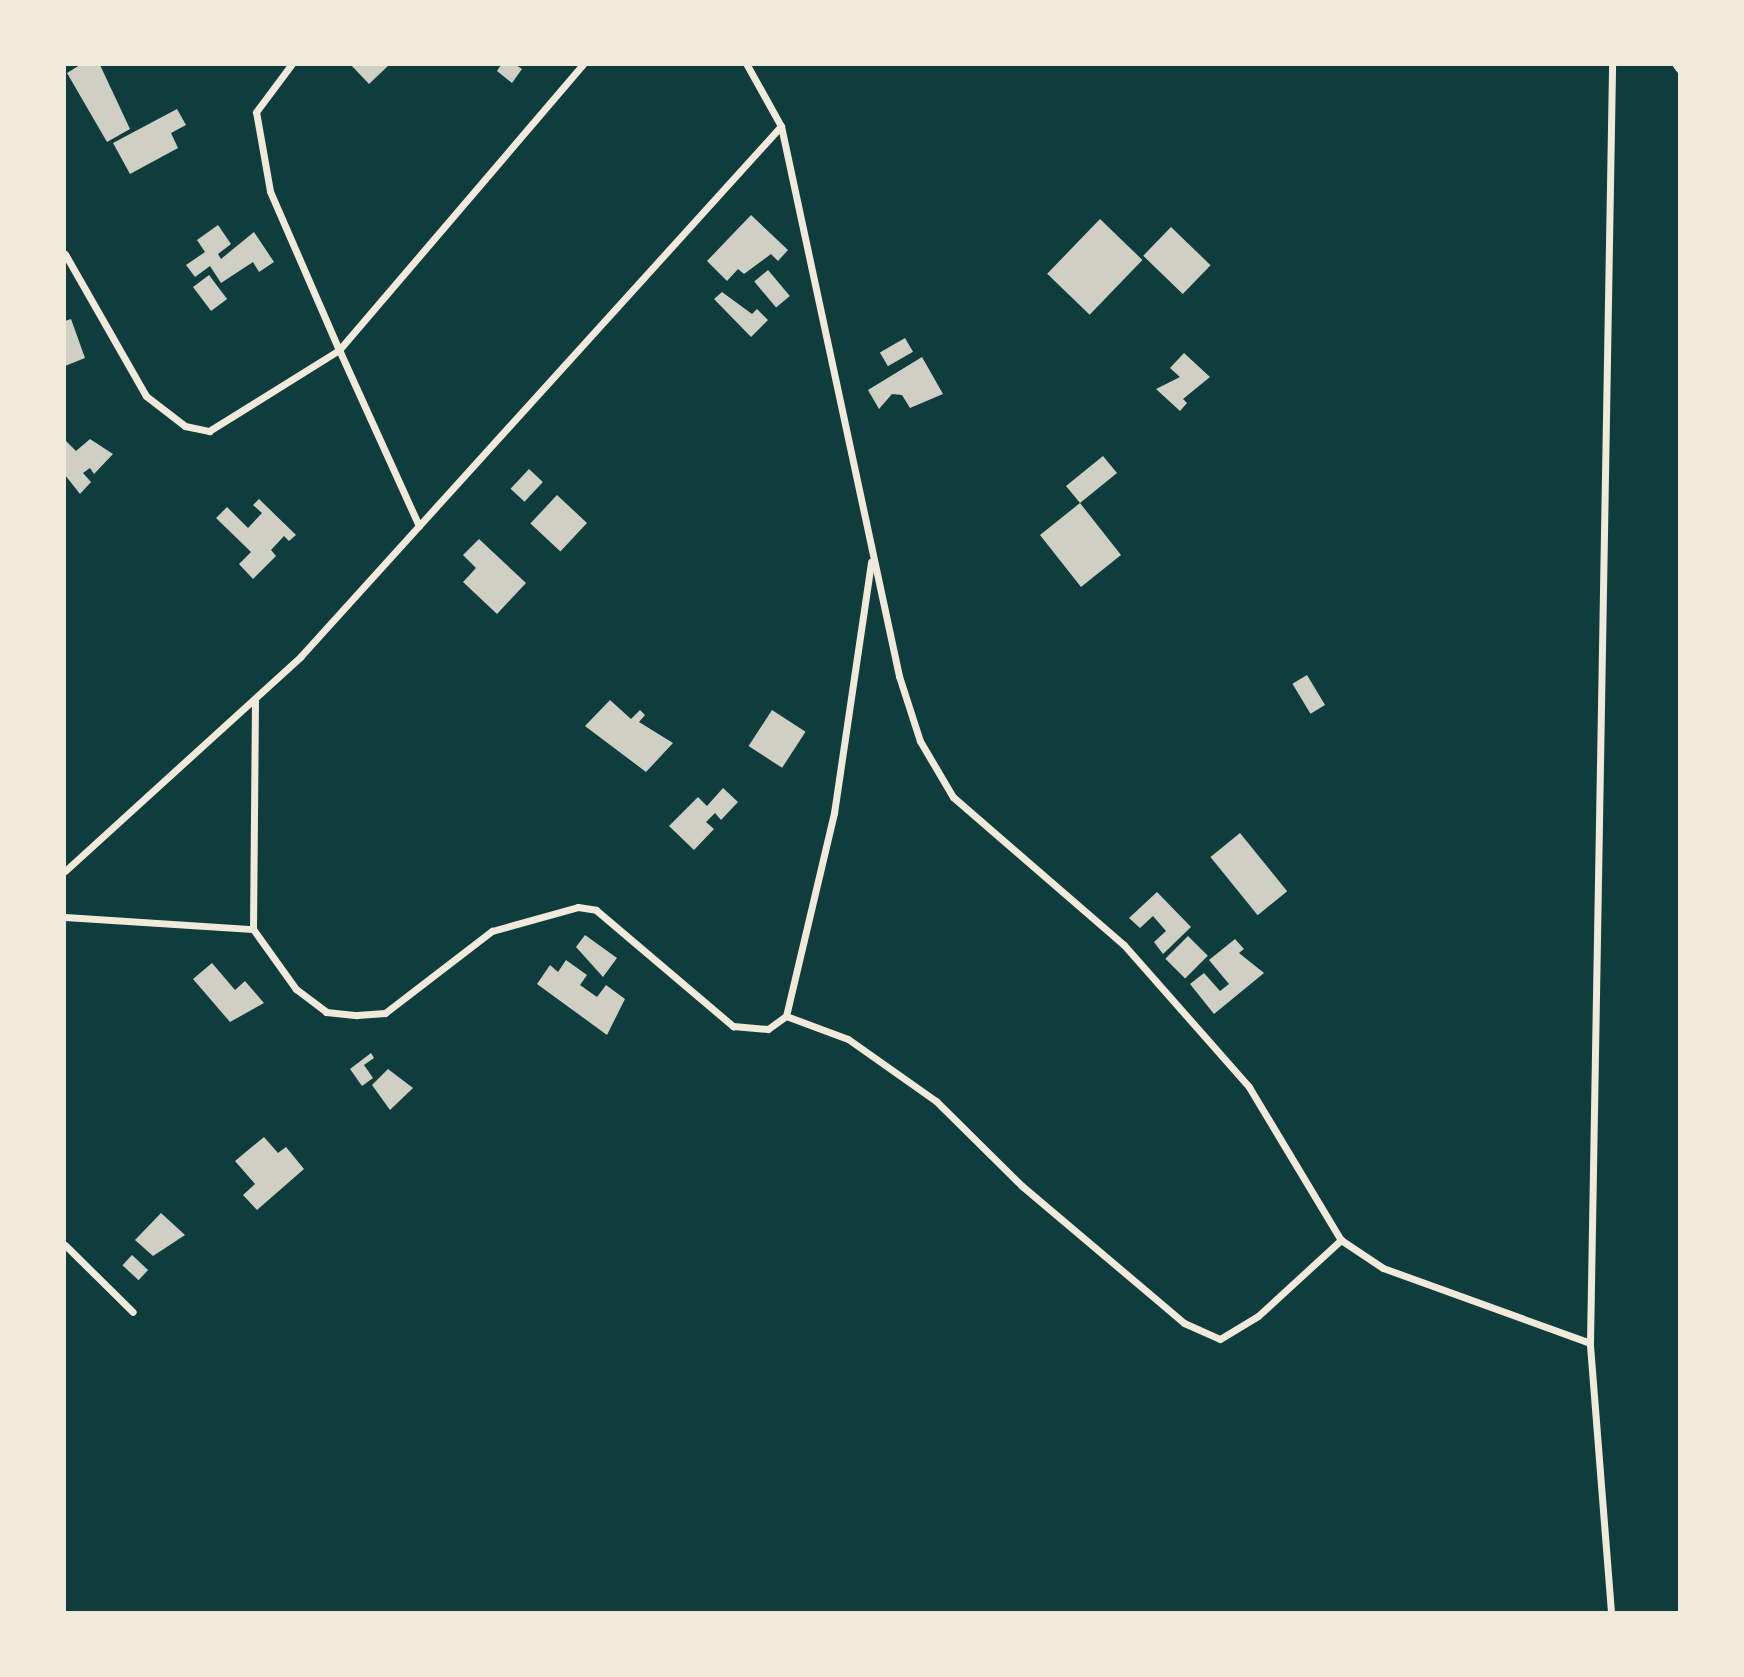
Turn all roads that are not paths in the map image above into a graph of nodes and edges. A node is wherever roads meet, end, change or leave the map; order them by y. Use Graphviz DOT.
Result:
graph roads {
  1 [pos="291,65"];
  2 [pos="582,65"];
  3 [pos="747,65"];
  4 [pos="1612,65"];
  5 [pos="781,125"];
  6 [pos="65,254"];
  7 [pos="339,350"];
  8 [pos="419,526"];
  9 [pos="872,558"];
  10 [pos="254,699"];
  11 [pos="65,871"];
  12 [pos="65,917"];
  13 [pos="253,929"];
  14 [pos="786,1016"];
  15 [pos="1341,1240"];
  16 [pos="65,1245"];
  17 [pos="133,1312"];
  18 [pos="1590,1343"];
  19 [pos="1611,1612"];
  1 -- 7 [label="street"];
  2 -- 7 [label="street"];
  3 -- 5 [label="street"];
  4 -- 18 [label="street"];
  5 -- 8 [label="street"];
  5 -- 9 [label="street"];
  6 -- 7 [label="street"];
  7 -- 8 [label="street"];
  8 -- 10 [label="street"];
  9 -- 14 [label="street"];
  9 -- 15 [label="street"];
  10 -- 11 [label="street"];
  10 -- 13 [label="street"];
  12 -- 13 [label="street"];
  13 -- 14 [label="street"];
  14 -- 15 [label="street"];
  15 -- 18 [label="street"];
  16 -- 17 [label="street"];
  18 -- 19 [label="street"];
}
